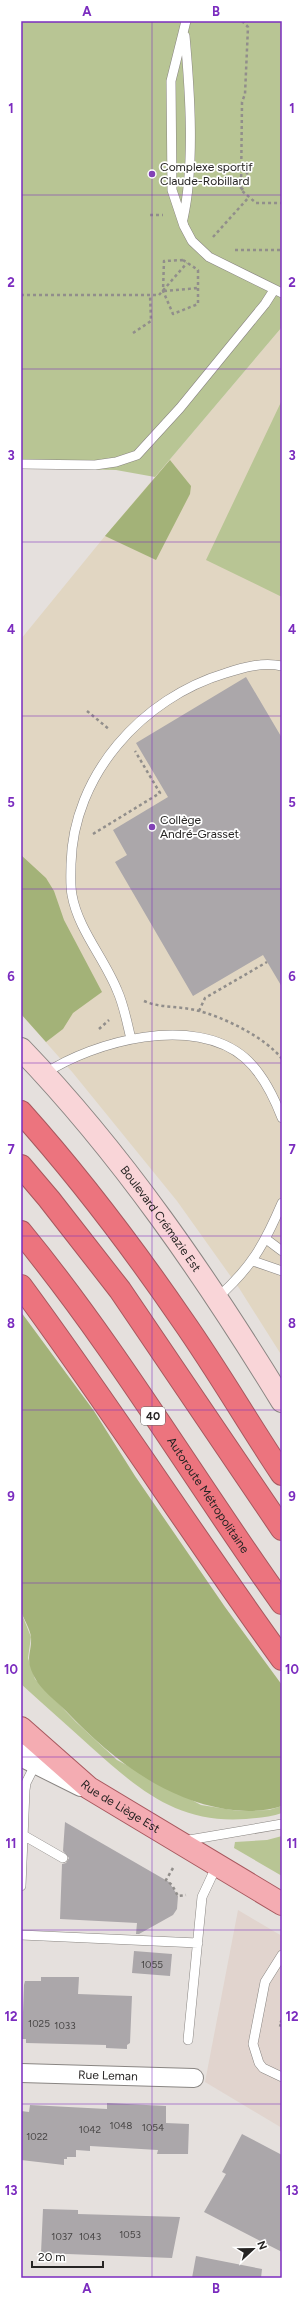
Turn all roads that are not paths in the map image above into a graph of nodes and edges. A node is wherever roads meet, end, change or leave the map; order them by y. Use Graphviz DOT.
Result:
graph roads {
  1 [pos="185,25"];
  2 [pos="182,220"];
  3 [pos="278,292"];
  4 [pos="21,464"];
  5 [pos="282,666"];
  6 [pos="131,1039"];
  7 [pos="23,1055"];
  8 [pos="44,1074"];
  9 [pos="21,1112"];
  10 [pos="282,1118"];
  11 [pos="21,1166"];
  12 [pos="282,1203"];
  13 [pos="21,1232"];
  14 [pos="266,1239"];
  15 [pos="282,1251"];
  16 [pos="253,1261"];
  17 [pos="282,1271"];
  18 [pos="21,1286"];
  19 [pos="217,1298"];
  20 [pos="282,1401"];
  21 [pos="282,1474"];
  22 [pos="282,1529"];
  23 [pos="282,1603"];
  24 [pos="282,1659"];
  25 [pos="21,1728"];
  26 [pos="28,1759"];
  27 [pos="88,1788"];
  28 [pos="282,1824"];
  29 [pos="23,1835"];
  30 [pos="179,1842"];
  31 [pos="63,1858"];
  32 [pos="217,1865"];
  33 [pos="21,1886"];
  34 [pos="282,1904"];
  35 [pos="21,1936"];
  36 [pos="198,1943"];
  37 [pos="282,1954"];
  38 [pos="279,1964"];
  39 [pos="188,2040"];
  40 [pos="21,2073"];
  41 [pos="282,2077"];
  42 [pos="194,2078"];
  1 -- 2 [label="lane"];
  1 -- 2 [label="lane"];
  2 -- 3 [label="lane"];
  3 -- 4 [label="lane"];
  5 -- 6 [label="lane"];
  6 -- 8 [label="lane"];
  6 -- 10 [label="lane"];
  7 -- 8 [label="main road, Boulevard Crémazie Est"];
  8 -- 19 [label="main road, Boulevard Crémazie Est"];
  9 -- 21 [label="highway"];
  11 -- 22 [label="highway"];
  12 -- 14 [label="lane"];
  13 -- 23 [label="highway, Autoroute Métropolitaine / 40"];
  14 -- 15 [label="lane"];
  14 -- 16 [label="lane"];
  16 -- 17 [label="lane"];
  16 -- 19 [label="lane"];
  18 -- 24 [label="highway"];
  19 -- 20 [label="main road, Boulevard Crémazie Est"];
  25 -- 27 [label="main road"];
  26 -- 27 [label="street, Rue de Liège Est"];
  26 -- 29 [label="lane"];
  27 -- 30 [label="main road, Rue de Liège Est"];
  28 -- 30 [label="lane"];
  29 -- 31 [label="lane"];
  29 -- 33 [label="lane"];
  30 -- 32 [label="main road, Rue de Liège Est"];
  32 -- 34 [label="main road"];
  32 -- 36 [label="lane"];
  35 -- 36 [label="lane"];
  36 -- 39 [label="lane"];
  37 -- 38 [label="lane"];
  38 -- 41 [label="lane"];
  40 -- 42 [label="street, Rue Leman"];
}
